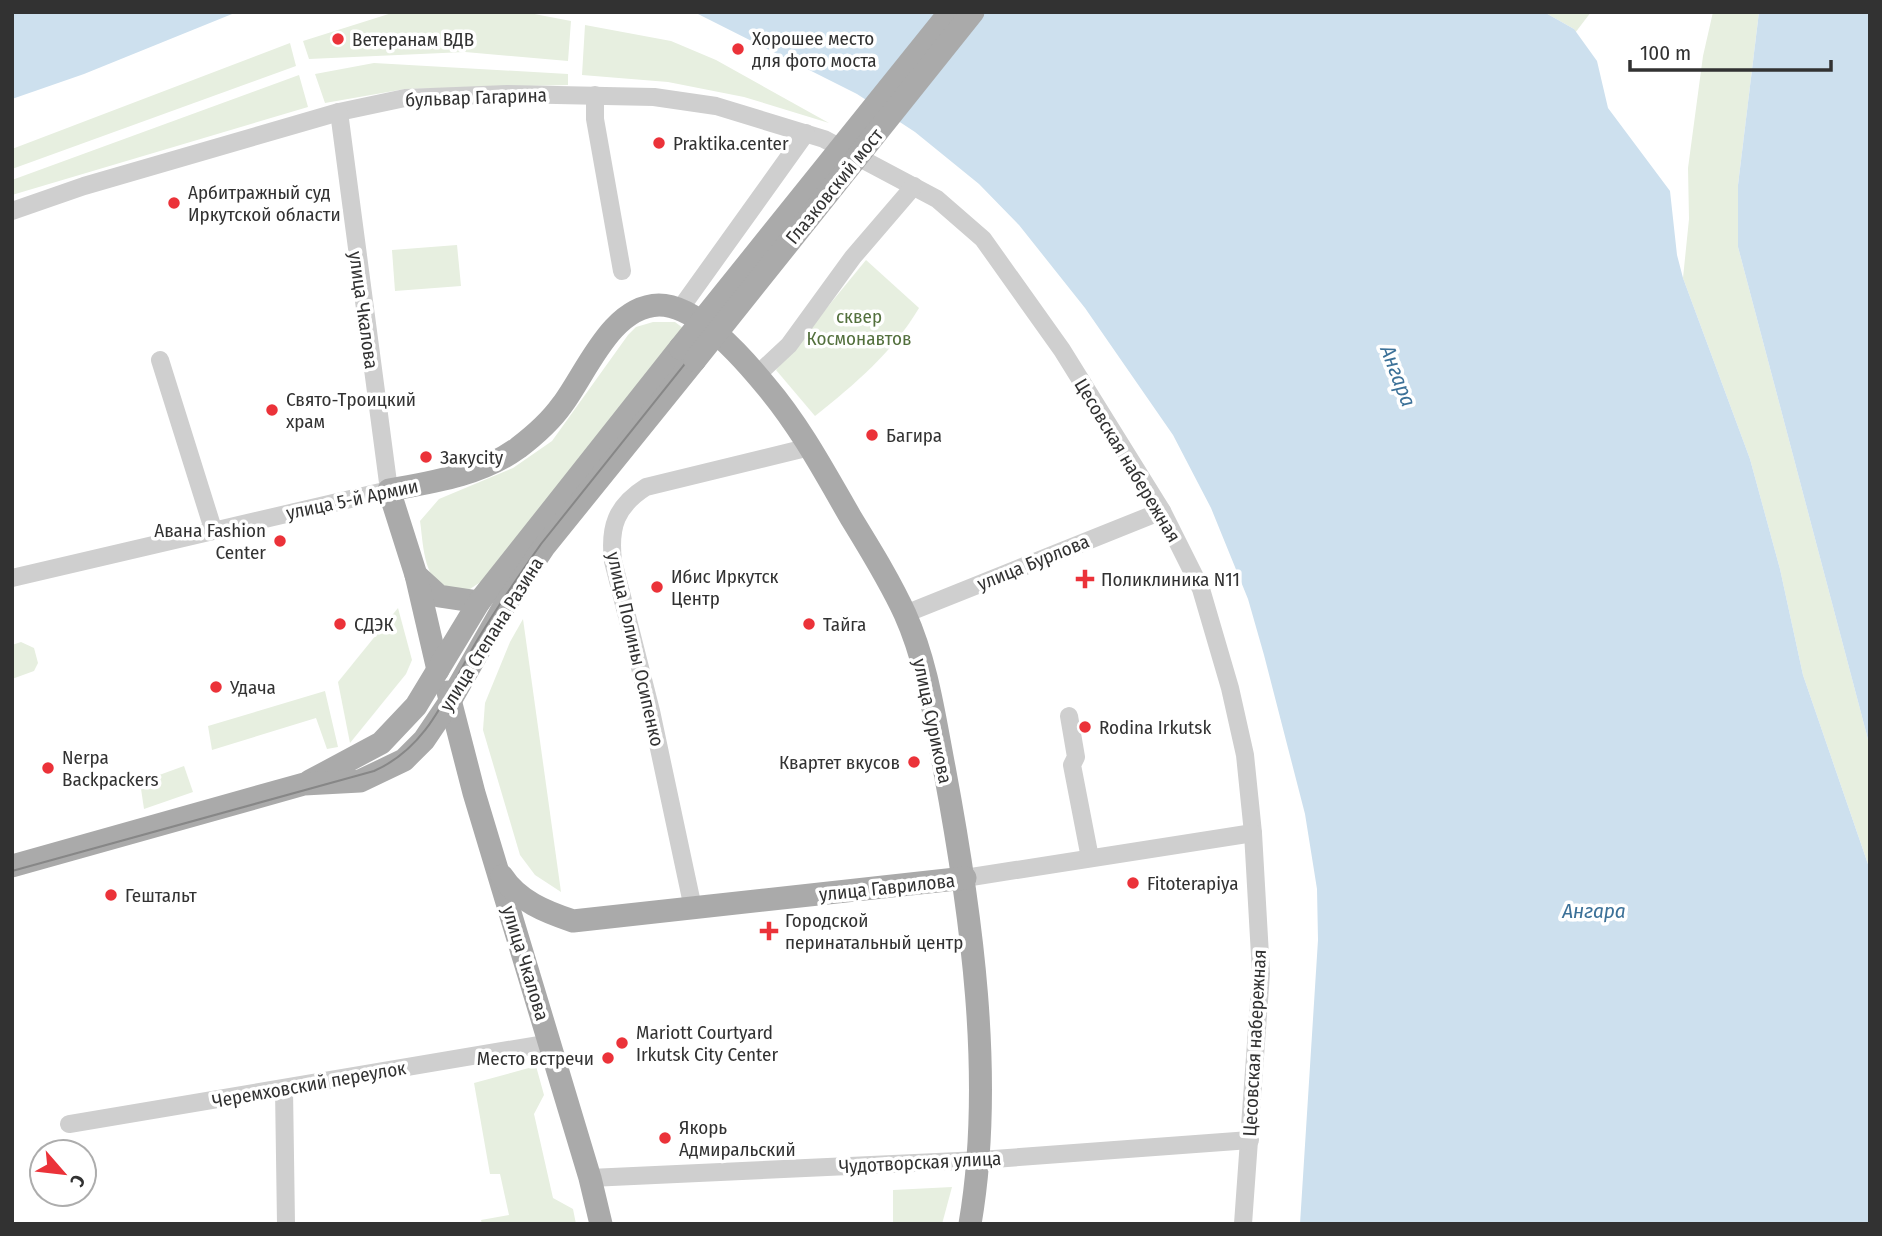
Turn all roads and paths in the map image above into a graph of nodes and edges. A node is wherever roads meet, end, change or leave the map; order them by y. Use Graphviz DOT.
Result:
graph roads {
  1 [pos="950,12"];
  2 [pos="972,12"];
  3 [pos="595,95"];
  4 [pos="338,112"];
  5 [pos="815,136"];
  6 [pos="914,186"];
  7 [pos="12,211"];
  8 [pos="622,271"];
  9 [pos="680,309"];
  10 [pos="687,354"];
  11 [pos="160,360"];
  12 [pos="757,375"];
  13 [pos="810,447"];
  14 [pos="389,490"];
  15 [pos="1162,512"];
  16 [pos="213,529"];
  17 [pos="416,575"];
  18 [pos="12,578"];
  19 [pos="479,603"];
  20 [pos="905,614"];
  21 [pos="444,661"];
  22 [pos="450,703"];
  23 [pos="1069,716"];
  24 [pos="304,784"];
  25 [pos="1253,833"];
  26 [pos="1090,858"];
  27 [pos="12,866"];
  28 [pos="496,867"];
  29 [pos="965,878"];
  30 [pos="693,908"];
  31 [pos="550,1043"];
  32 [pos="284,1089"];
  33 [pos="69,1124"];
  34 [pos="1250,1140"];
  35 [pos="979,1160"];
  36 [pos="590,1178"];
  37 [pos="286,1224"];
  38 [pos="601,1224"];
  39 [pos="970,1224"];
  40 [pos="1244,1224"];
  1 -- 10 [label="main road, Глазковский мост, bridge"];
  2 -- 10 [label="main road, Глазковский мост, bridge"];
  3 -- 4 [label="street, бульвар Гагарина"];
  3 -- 5 [label="street, бульвар Гагарина"];
  3 -- 8 [label="street"];
  4 -- 7 [label="street, бульвар Гагарина"];
  4 -- 14 [label="street, улица Чкалова"];
  5 -- 6 [label="street, Цесовская набережная"];
  5 -- 9 [label="street"];
  6 -- 12 [label="street"];
  6 -- 15 [label="street, Цесовская набережная"];
  9 -- 12 [label="main road, улица Сурикова"];
  9 -- 14 [label="main road, улица 5-й Армии"];
  10 -- 19 [label="main road, улица Степана Разина"];
  10 -- 22 [label="main road, улица Степана Разина"];
  11 -- 16 [label="street"];
  12 -- 13 [label="main road, улица Сурикова"];
  13 -- 20 [label="main road, улица Сурикова"];
  13 -- 30 [label="street, улица Полины Осипенко"];
  14 -- 16 [label="street, улица 5-й Армии"];
  14 -- 17 [label="main road, улица Чкалова"];
  15 -- 20 [label="street, улица Бурлова"];
  15 -- 25 [label="street, Цесовская набережная"];
  16 -- 18 [label="street, улица 5-й Армии"];
  17 -- 19 [label="main road"];
  17 -- 21 [label="main road, улица Чкалова"];
  19 -- 21 [label="main road, улица Степана Разина"];
  20 -- 29 [label="main road, улица Сурикова"];
  21 -- 22 [label="main road, улица Чкалова"];
  21 -- 24 [label="main road, улица Степана Разина"];
  22 -- 24 [label="main road, улица Степана Разина"];
  22 -- 28 [label="main road, улица Чкалова"];
  23 -- 26 [label="street"];
  24 -- 27 [label="main road, улица Степана Разина"];
  25 -- 26 [label="street, улица Гаврилова"];
  25 -- 34 [label="street, Цесовская набережная"];
  26 -- 29 [label="street, улица Гаврилова"];
  28 -- 30 [label="main road, улица Гаврилова"];
  28 -- 31 [label="main road, улица Чкалова"];
  29 -- 30 [label="main road, улица Гаврилова"];
  29 -- 35 [label="main road, улица Сурикова"];
  31 -- 32 [label="street, Черемховский переулок"];
  31 -- 36 [label="main road, улица Чкалова"];
  32 -- 33 [label="street, Черемховский переулок"];
  32 -- 37 [label="street"];
  34 -- 35 [label="street, Чудотворская улица"];
  34 -- 40 [label="street, Цесовская набережная"];
  35 -- 36 [label="street, Чудотворская улица"];
  35 -- 39 [label="main road, улица Сурикова"];
  36 -- 38 [label="main road, улица Чкалова"];
}
